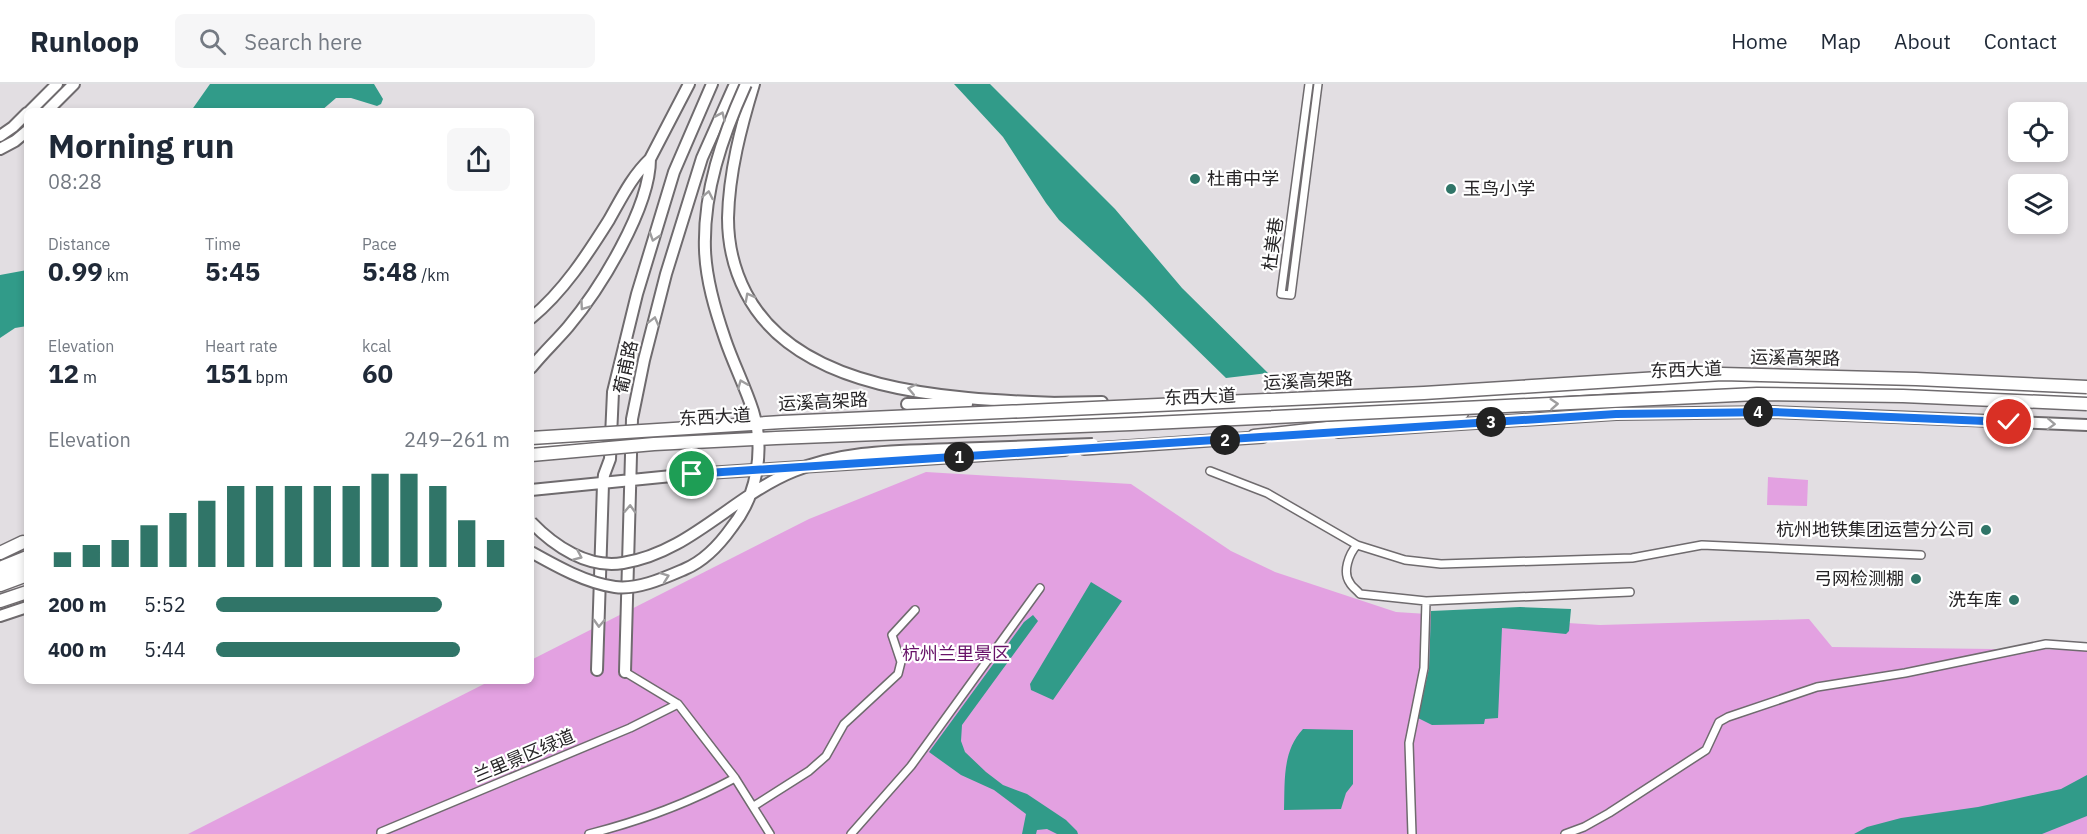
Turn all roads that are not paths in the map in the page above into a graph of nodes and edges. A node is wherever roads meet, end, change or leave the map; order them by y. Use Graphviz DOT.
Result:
graph roads {
  1 [pos="57,84"];
  2 [pos="74,84"];
  3 [pos="689,84"];
  4 [pos="712,84"];
  5 [pos="735,84"];
  6 [pos="746,84"];
  7 [pos="754,84"];
  8 [pos="1309,84"];
  9 [pos="1318,84"];
  10 [pos="32,108"];
  11 [pos="50,108"];
  12 [pos="24,115"];
  13 [pos="24,134"];
  14 [pos="0,136"];
  15 [pos="0,149"];
  16 [pos="650,159"];
  17 [pos="534,315"];
  18 [pos="534,365"];
  19 [pos="1527,387"];
  20 [pos="2087,387"];
  21 [pos="2087,396"];
  22 [pos="1249,397"];
  23 [pos="1054,403"];
  24 [pos="907,404"];
  25 [pos="2087,404"];
  26 [pos="1529,406"];
  27 [pos="2087,425"];
  28 [pos="1254,436"];
  29 [pos="534,438"];
  30 [pos="632,439"];
  31 [pos="610,440"];
  32 [pos="534,447"];
  33 [pos="534,455"];
  34 [pos="1210,471"];
  35 [pos="631,482"];
  36 [pos="603,484"];
  37 [pos="534,490"];
  38 [pos="534,525"];
  39 [pos="24,541"];
  40 [pos="1357,545"];
  41 [pos="0,553"];
  42 [pos="534,554"];
  43 [pos="1921,555"];
  44 [pos="24,558"];
  45 [pos="0,568"];
  46 [pos="24,569"];
  47 [pos="24,576"];
  48 [pos="0,578"];
  49 [pos="0,585"];
  50 [pos="1040,588"];
  51 [pos="1630,592"];
  52 [pos="24,593"];
  53 [pos="1426,601"];
  54 [pos="0,602"];
  55 [pos="24,608"];
  56 [pos="915,610"];
  57 [pos="0,616"];
  58 [pos="2087,647"];
  59 [pos="597,670"];
  60 [pos="625,672"];
  61 [pos="678,704"];
  62 [pos="735,778"];
  63 [pos="754,806"];
  64 [pos="381,834"];
  65 [pos="589,834"];
  66 [pos="770,834"];
  67 [pos="851,834"];
  68 [pos="1412,834"];
  69 [pos="1565,834"];
  1 -- 10 [label="main road"];
  2 -- 11 [label="main road"];
  3 -- 16 [label="main road"];
  4 -- 31 [label="main road, 葡甫路, one-way"];
  30 -- 5 [label="main road, 葡甫路, one-way"];
  42 -- 6 [label="main road, one-way, bridge"];
  23 -- 7 [label="main road, one-way"];
  8 -- 9 [label="street, 杜美巷"];
  12 -- 14 [label="main road"];
  13 -- 15 [label="main road"];
  16 -- 17 [label="main road"];
  16 -- 18 [label="main road, one-way"];
  19 -- 20 [label="highway, 运溪高架路, bridge"];
  19 -- 22 [label="highway, bridge"];
  19 -- 29 [label="highway, 运溪高架路, bridge"];
  21 -- 30 [label="main road, 东西大道"];
  22 -- 23 [label="main road, bridge"];
  23 -- 24 [label="main road"];
  26 -- 25 [label="highway, 运溪高架路, one-way, bridge"];
  26 -- 28 [label="highway, bridge"];
  26 -- 33 [label="highway, 运溪高架路, bridge"];
  35 -- 27 [label="main road, one-way"];
  38 -- 28 [label="main road, one-way, bridge"];
  30 -- 31 [label="main road, 东西大道"];
  30 -- 35 [label="main road, 葡甫路"];
  31 -- 32 [label="main road, 东西大道"];
  31 -- 36 [label="main road, 葡甫路"];
  34 -- 40 [label="street"];
  35 -- 36 [label="main road"];
  60 -- 35 [label="main road, 葡甫路, one-way"];
  36 -- 37 [label="main road"];
  36 -- 59 [label="main road, 葡甫路, one-way"];
  39 -- 41 [label="highway"];
  40 -- 43 [label="street"];
  40 -- 53 [label="street"];
  44 -- 45 [label="highway"];
  46 -- 48 [label="main road"];
  47 -- 49 [label="highway"];
  50 -- 67 [label="street"];
  51 -- 53 [label="street"];
  52 -- 54 [label="highway"];
  53 -- 68 [label="street"];
  55 -- 57 [label="main road"];
  56 -- 63 [label="street"];
  58 -- 69 [label="street"];
  60 -- 61 [label="street"];
  61 -- 62 [label="street"];
  61 -- 64 [label="street, 兰里景区绿道"];
  62 -- 63 [label="street"];
  62 -- 65 [label="street"];
  63 -- 66 [label="street"];
}
